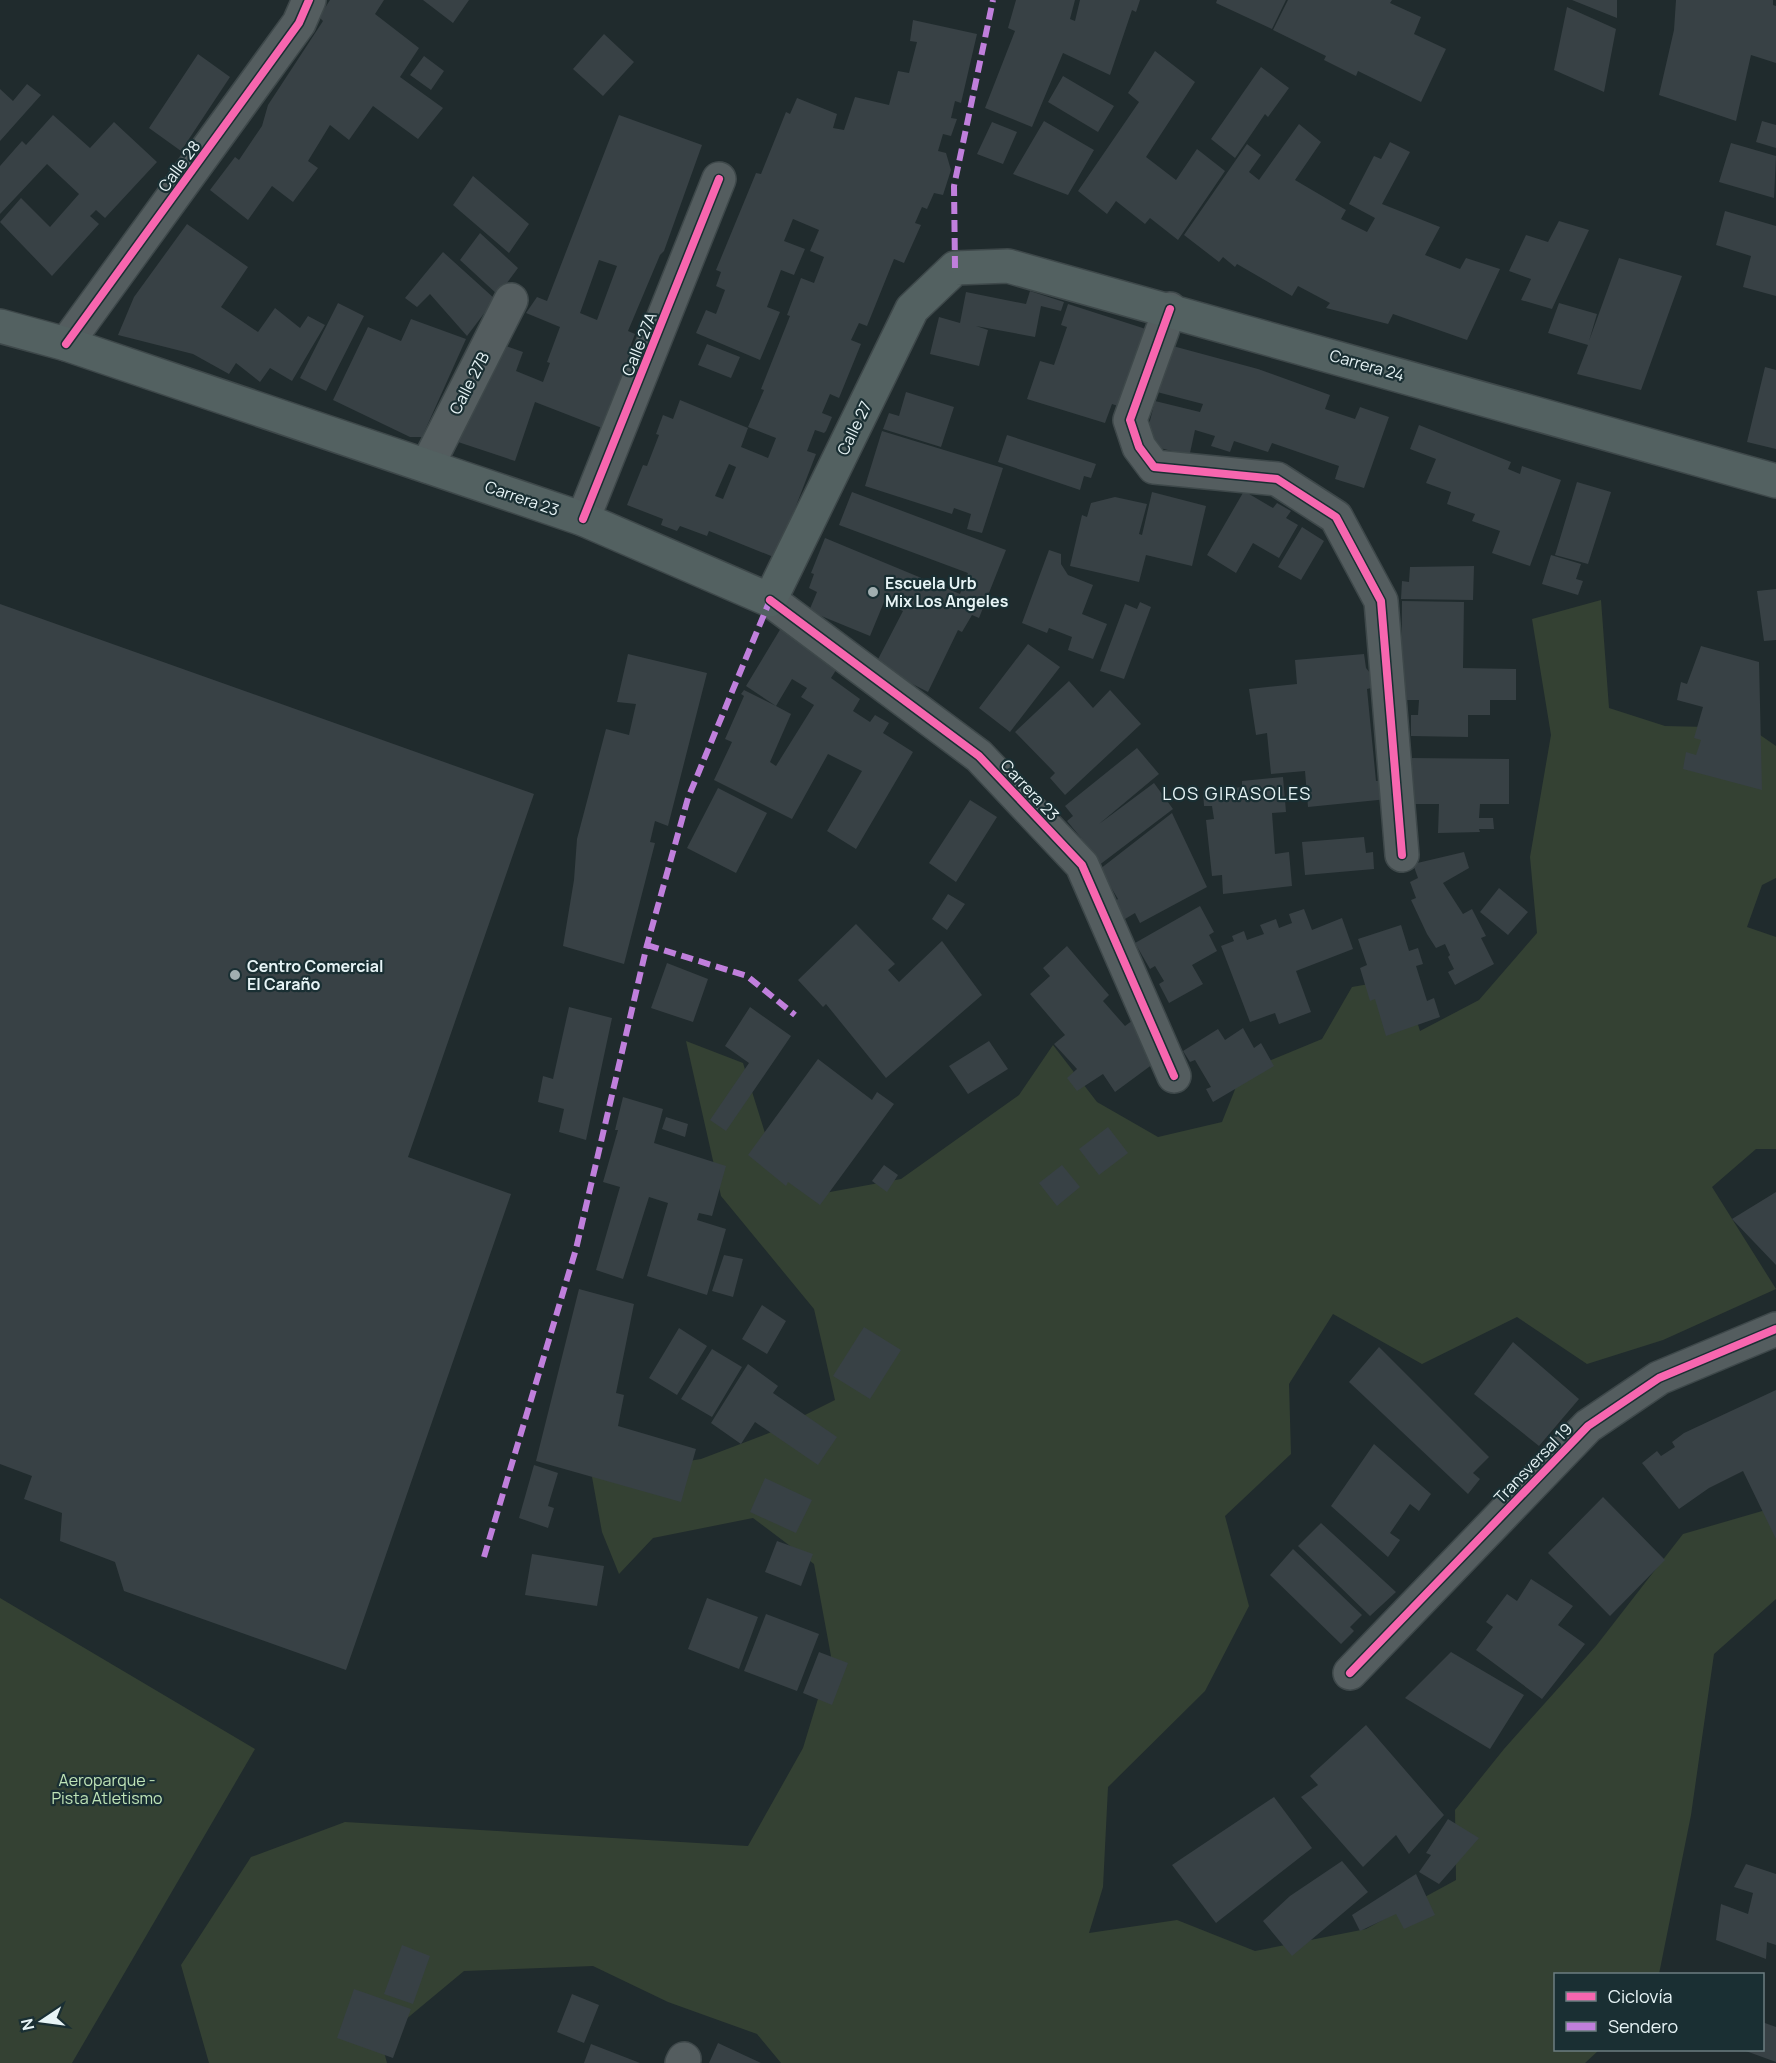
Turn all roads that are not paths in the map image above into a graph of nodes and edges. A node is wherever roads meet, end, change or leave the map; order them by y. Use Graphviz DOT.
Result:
graph roads {
  1 [pos="309,0"];
  2 [pos="719,179"];
  3 [pos="955,268"];
  4 [pos="511,300"];
  5 [pos="1170,309"];
  6 [pos="0,326"];
  7 [pos="66,344"];
  8 [pos="427,466"];
  9 [pos="1776,481"];
  10 [pos="584,519"];
  11 [pos="770,600"];
  12 [pos="1402,855"];
  13 [pos="1174,1076"];
  14 [pos="1776,1329"];
  15 [pos="1350,1673"];
  1 -- 7 [label="street, Calle 28"];
  2 -- 10 [label="street, Calle 27A"];
  3 -- 5 [label="main road, Carrera 24"];
  3 -- 11 [label="main road, Calle 27"];
  4 -- 8 [label="street, Calle 27B"];
  5 -- 9 [label="main road, Carrera 24"];
  5 -- 12 [label="street"];
  6 -- 7 [label="main road, Carrera 23"];
  7 -- 8 [label="main road, Carrera 23"];
  8 -- 10 [label="main road, Carrera 23"];
  10 -- 11 [label="main road, Carrera 23"];
  11 -- 13 [label="street, Carrera 23"];
  14 -- 15 [label="street, Transversal 19"];
}
